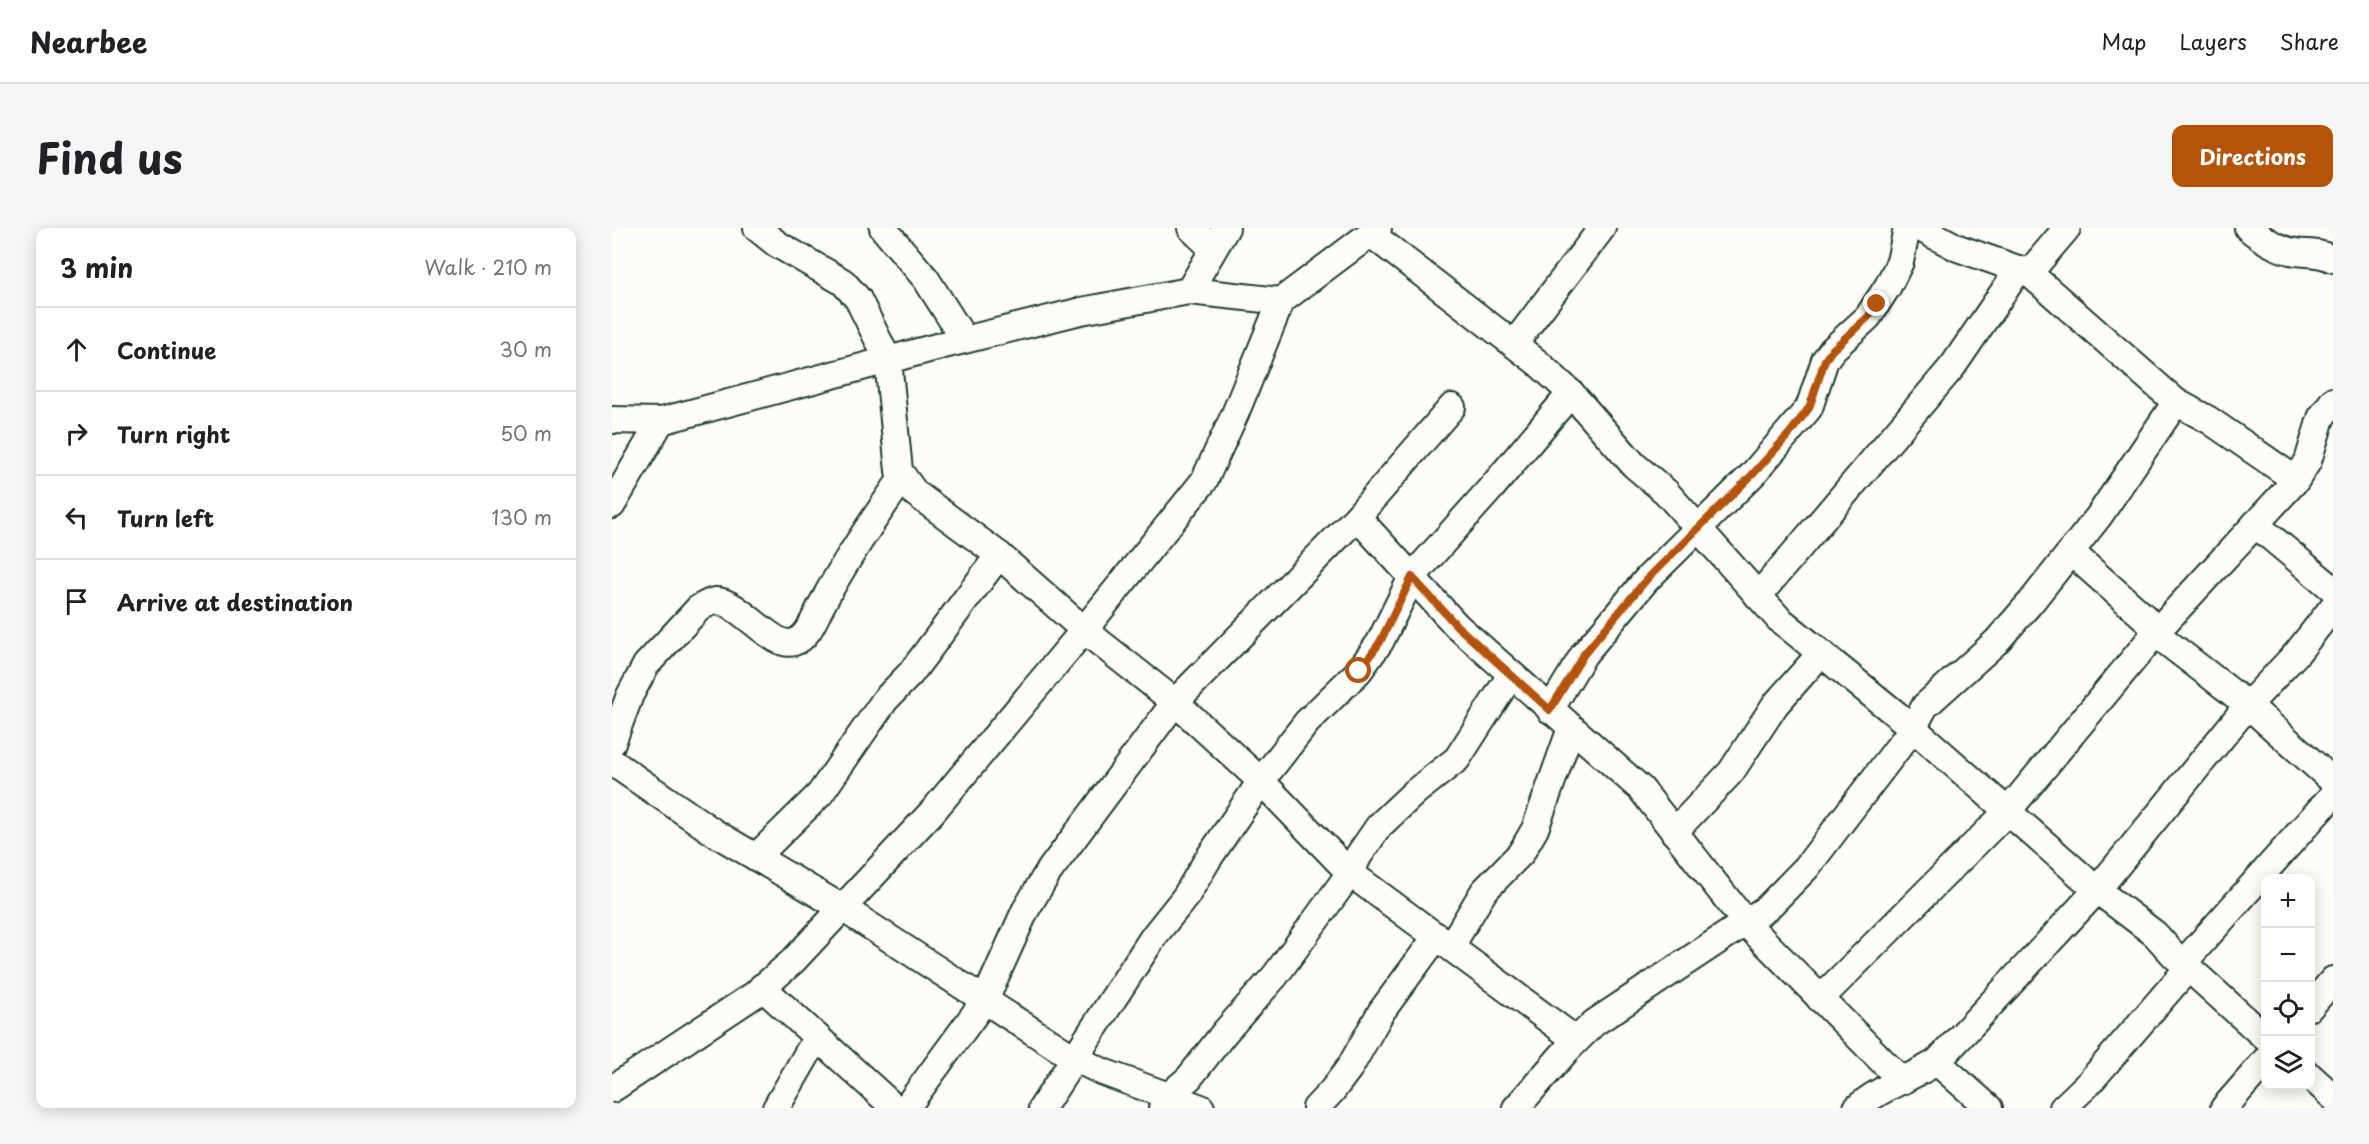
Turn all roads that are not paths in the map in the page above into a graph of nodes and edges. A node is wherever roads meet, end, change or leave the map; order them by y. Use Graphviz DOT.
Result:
graph roads {
  1 [pos="757,228"];
  2 [pos="883,228"];
  3 [pos="1191,228"];
  4 [pos="1602,228"];
  5 [pos="1907,228"];
  6 [pos="1920,228"];
  7 [pos="2067,228"];
  8 [pos="2248,228"];
  9 [pos="1374,231"];
  10 [pos="1219,239"];
  11 [pos="2333,259"];
  12 [pos="2024,271"];
  13 [pos="1189,291"];
  14 [pos="1281,301"];
  15 [pos="964,339"];
  16 [pos="1514,344"];
  17 [pos="888,360"];
  18 [pos="1570,393"];
  19 [pos="2333,401"];
  20 [pos="2176,402"];
  21 [pos="1452,407"];
  22 [pos="612,420"];
  23 [pos="661,421"];
  24 [pos="903,477"];
  25 [pos="2296,480"];
  26 [pos="612,505"];
  27 [pos="1357,517"];
  28 [pos="2255,524"];
  29 [pos="1698,529"];
  30 [pos="2071,552"];
  31 [pos="999,555"];
  32 [pos="1412,577"];
  33 [pos="2333,589"];
  34 [pos="1758,596"];
  35 [pos="2333,607"];
  36 [pos="1084,630"];
  37 [pos="2157,631"];
  38 [pos="1821,653"];
  39 [pos="1512,675"];
  40 [pos="1175,702"];
  41 [pos="2248,705"];
  42 [pos="1550,710"];
  43 [pos="1571,728"];
  44 [pos="1913,728"];
  45 [pos="612,743"];
  46 [pos="612,762"];
  47 [pos="1261,781"];
  48 [pos="2333,781"];
  49 [pos="2333,795"];
  50 [pos="2007,812"];
  51 [pos="1674,832"];
  52 [pos="756,857"];
  53 [pos="1350,873"];
  54 [pos="2097,890"];
  55 [pos="844,909"];
  56 [pos="1745,922"];
  57 [pos="1444,941"];
  58 [pos="2186,965"];
  59 [pos="2333,980"];
  60 [pos="762,987"];
  61 [pos="1820,999"];
  62 [pos="985,1000"];
  63 [pos="2315,1001"];
  64 [pos="2263,1036"];
  65 [pos="817,1037"];
  66 [pos="1576,1040"];
  67 [pos="1074,1058"];
  68 [pos="1937,1062"];
  69 [pos="2261,1065"];
  70 [pos="2315,1081"];
  71 [pos="1902,1082"];
  72 [pos="612,1089"];
  73 [pos="2333,1097"];
  74 [pos="1165,1102"];
  75 [pos="776,1108"];
  76 [pos="895,1108"];
  77 [pos="906,1108"];
  78 [pos="1042,1108"];
  79 [pos="1201,1108"];
  80 [pos="1316,1108"];
  81 [pos="1516,1108"];
  82 [pos="1857,1108"];
  83 [pos="1989,1108"];
  84 [pos="2063,1108"];
  85 [pos="2223,1108"];
  1 -- 17 [label="street"];
  2 -- 15 [label="street"];
  3 -- 10 [label="street"];
  4 -- 16 [label="street"];
  5 -- 29 [label="street"];
  6 -- 12 [label="street"];
  7 -- 12 [label="street"];
  8 -- 11 [label="street"];
  9 -- 14 [label="street"];
  9 -- 16 [label="street"];
  10 -- 13 [label="street"];
  12 -- 20 [label="street"];
  12 -- 34 [label="street"];
  13 -- 14 [label="street"];
  13 -- 15 [label="street"];
  14 -- 36 [label="street"];
  15 -- 17 [label="street"];
  16 -- 18 [label="street"];
  17 -- 23 [label="street"];
  17 -- 24 [label="street"];
  18 -- 29 [label="street"];
  18 -- 32 [label="street"];
  19 -- 25 [label="street"];
  20 -- 25 [label="street"];
  20 -- 30 [label="street"];
  21 -- 27 [label="street"];
  22 -- 23 [label="street"];
  23 -- 26 [label="street"];
  24 -- 31 [label="street"];
  24 -- 45 [label="street"];
  25 -- 28 [label="street"];
  27 -- 32 [label="street"];
  27 -- 40 [label="street"];
  28 -- 33 [label="street"];
  28 -- 37 [label="street"];
  29 -- 34 [label="street"];
  29 -- 42 [label="street"];
  30 -- 37 [label="street"];
  30 -- 44 [label="street"];
  31 -- 36 [label="street"];
  31 -- 52 [label="street"];
  32 -- 39 [label="street"];
  32 -- 47 [label="street"];
  34 -- 38 [label="street"];
  35 -- 41 [label="street"];
  36 -- 40 [label="street"];
  36 -- 55 [label="street"];
  37 -- 41 [label="street"];
  37 -- 50 [label="street"];
  38 -- 44 [label="street"];
  38 -- 51 [label="street"];
  39 -- 42 [label="street"];
  39 -- 53 [label="street"];
  40 -- 47 [label="street"];
  40 -- 62 [label="street"];
  41 -- 48 [label="street"];
  41 -- 54 [label="street"];
  42 -- 43 [label="street"];
  43 -- 51 [label="street"];
  43 -- 57 [label="street"];
  44 -- 50 [label="street"];
  44 -- 56 [label="street"];
  46 -- 52 [label="street"];
  47 -- 53 [label="street"];
  47 -- 67 [label="street"];
  49 -- 58 [label="street"];
  50 -- 54 [label="street"];
  50 -- 61 [label="street"];
  51 -- 56 [label="street"];
  52 -- 55 [label="street"];
  53 -- 57 [label="street"];
  53 -- 74 [label="street"];
  54 -- 58 [label="street"];
  54 -- 68 [label="street"];
  55 -- 60 [label="street"];
  55 -- 62 [label="street"];
  56 -- 61 [label="street"];
  56 -- 66 [label="street"];
  57 -- 66 [label="street"];
  57 -- 80 [label="street"];
  58 -- 64 [label="street"];
  58 -- 84 [label="street"];
  59 -- 63 [label="street"];
  60 -- 65 [label="street"];
  60 -- 72 [label="street"];
  61 -- 71 [label="street"];
  62 -- 67 [label="street"];
  62 -- 77 [label="street"];
  65 -- 75 [label="street"];
  65 -- 76 [label="street"];
  66 -- 81 [label="street"];
  67 -- 74 [label="street"];
  67 -- 78 [label="street"];
  68 -- 71 [label="street"];
  68 -- 83 [label="street"];
  69 -- 85 [label="street"];
  70 -- 73 [label="street"];
  71 -- 82 [label="street"];
  74 -- 79 [label="street"];
}
